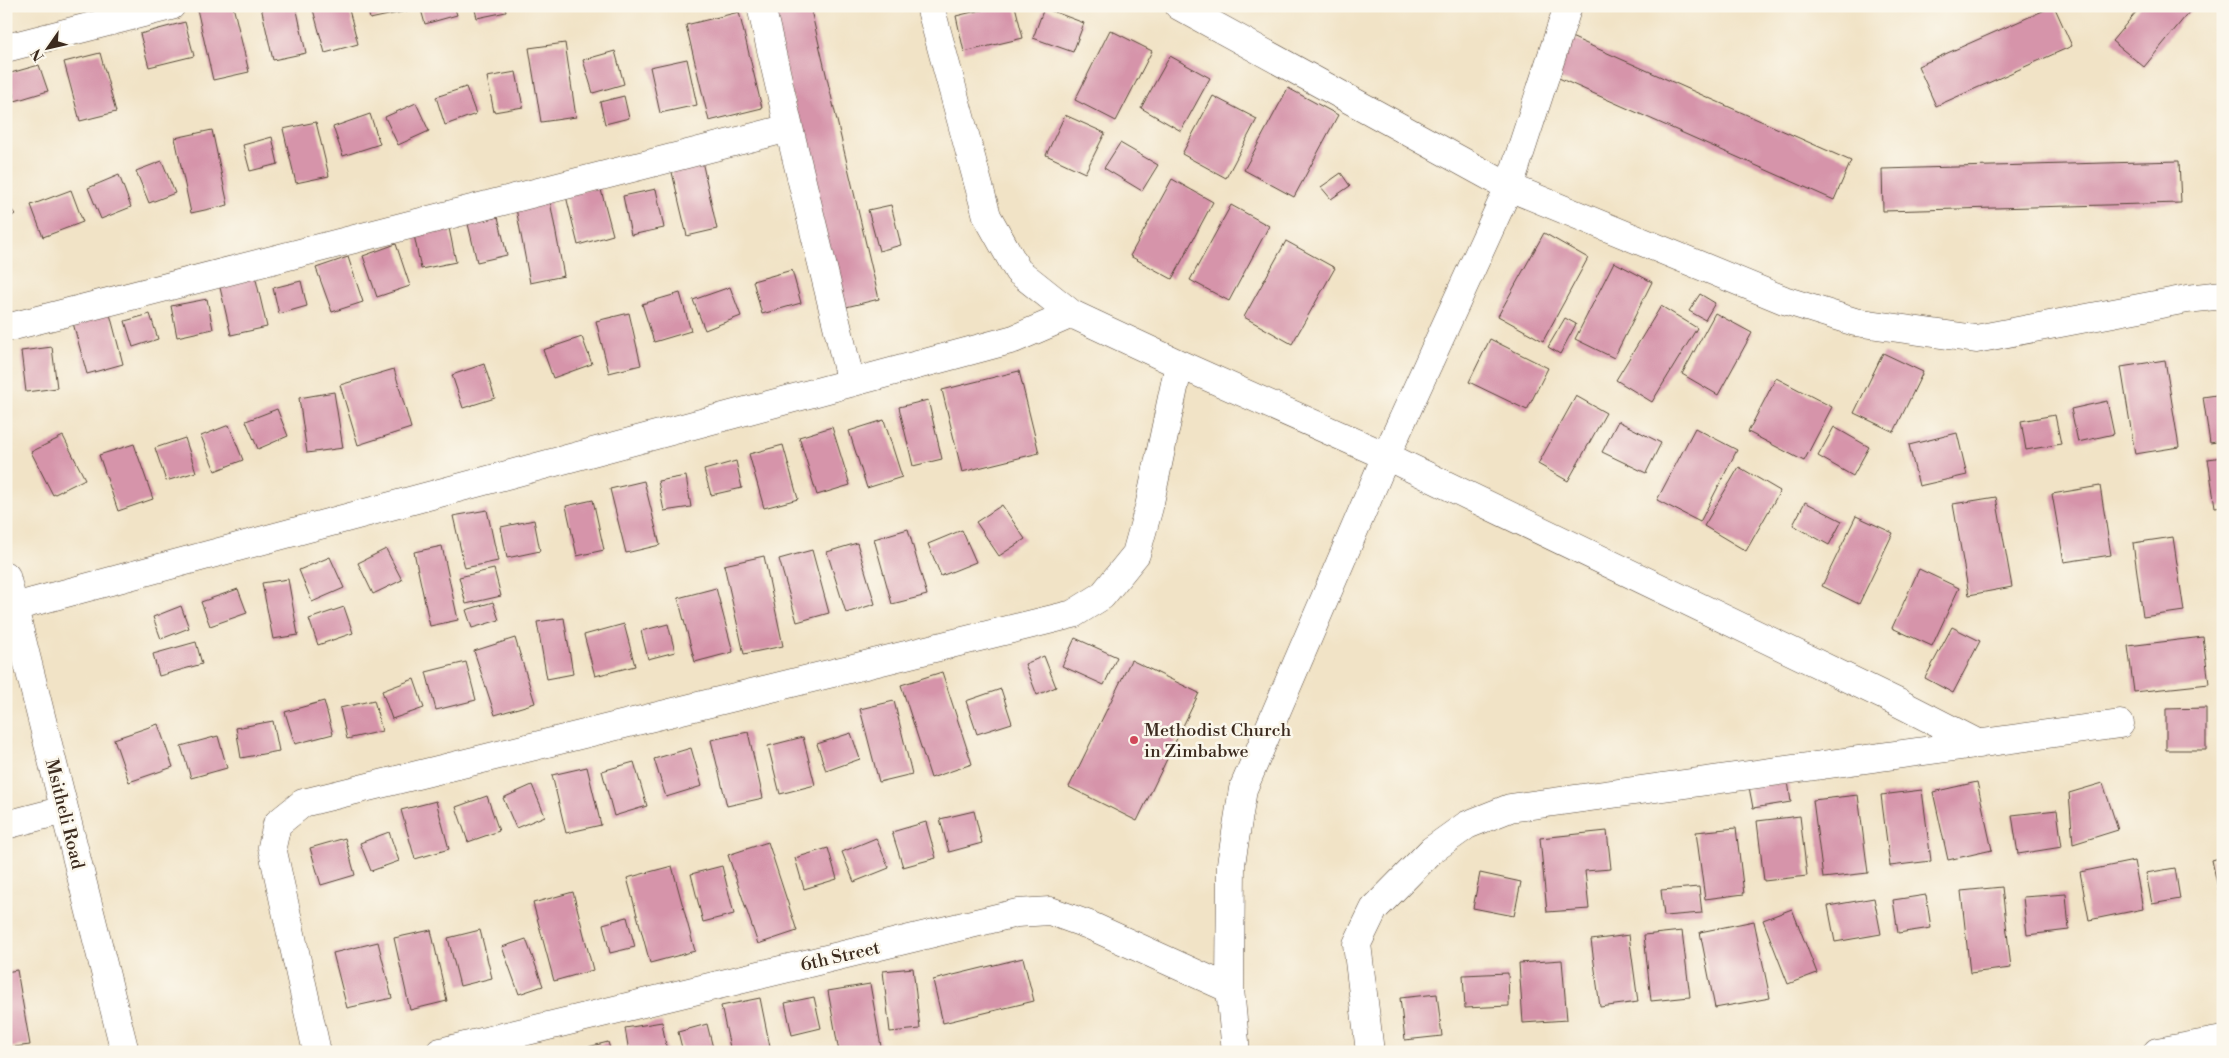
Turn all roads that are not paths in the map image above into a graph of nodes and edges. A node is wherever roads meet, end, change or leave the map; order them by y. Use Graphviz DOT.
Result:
graph roads {
  1 [pos="171,6"];
  2 [pos="761,6"];
  3 [pos="930,6"];
  4 [pos="1179,6"];
  5 [pos="1568,6"];
  6 [pos="6,48"];
  7 [pos="788,128"];
  8 [pos="1509,187"];
  9 [pos="2223,295"];
  10 [pos="1072,314"];
  11 [pos="6,328"];
  12 [pos="1179,364"];
  13 [pos="851,383"];
  14 [pos="1386,456"];
  15 [pos="6,576"];
  16 [pos="14,607"];
  17 [pos="2120,724"];
  18 [pos="1980,744"];
  19 [pos="64,810"];
  20 [pos="6,825"];
  21 [pos="1230,989"];
  22 [pos="2223,1040"];
  23 [pos="125,1052"];
  24 [pos="317,1052"];
  25 [pos="440,1052"];
  26 [pos="1236,1052"];
  27 [pos="1370,1052"];
  28 [pos="2157,1052"];
  1 -- 6 [label="street"];
  2 -- 7 [label="street"];
  3 -- 10 [label="street"];
  4 -- 8 [label="street"];
  5 -- 8 [label="street"];
  7 -- 11 [label="street"];
  7 -- 13 [label="street"];
  8 -- 9 [label="street"];
  8 -- 14 [label="street"];
  10 -- 12 [label="street"];
  10 -- 13 [label="street"];
  12 -- 14 [label="street"];
  12 -- 24 [label="street"];
  13 -- 16 [label="street"];
  14 -- 18 [label="street"];
  14 -- 21 [label="street"];
  15 -- 16 [label="street, Msitheli Road"];
  16 -- 19 [label="street, Msitheli Road"];
  17 -- 18 [label="street"];
  18 -- 27 [label="street"];
  19 -- 20 [label="street"];
  19 -- 23 [label="street, Msitheli Road"];
  21 -- 25 [label="street, 6th Street"];
  21 -- 26 [label="street"];
  22 -- 28 [label="street"];
}
